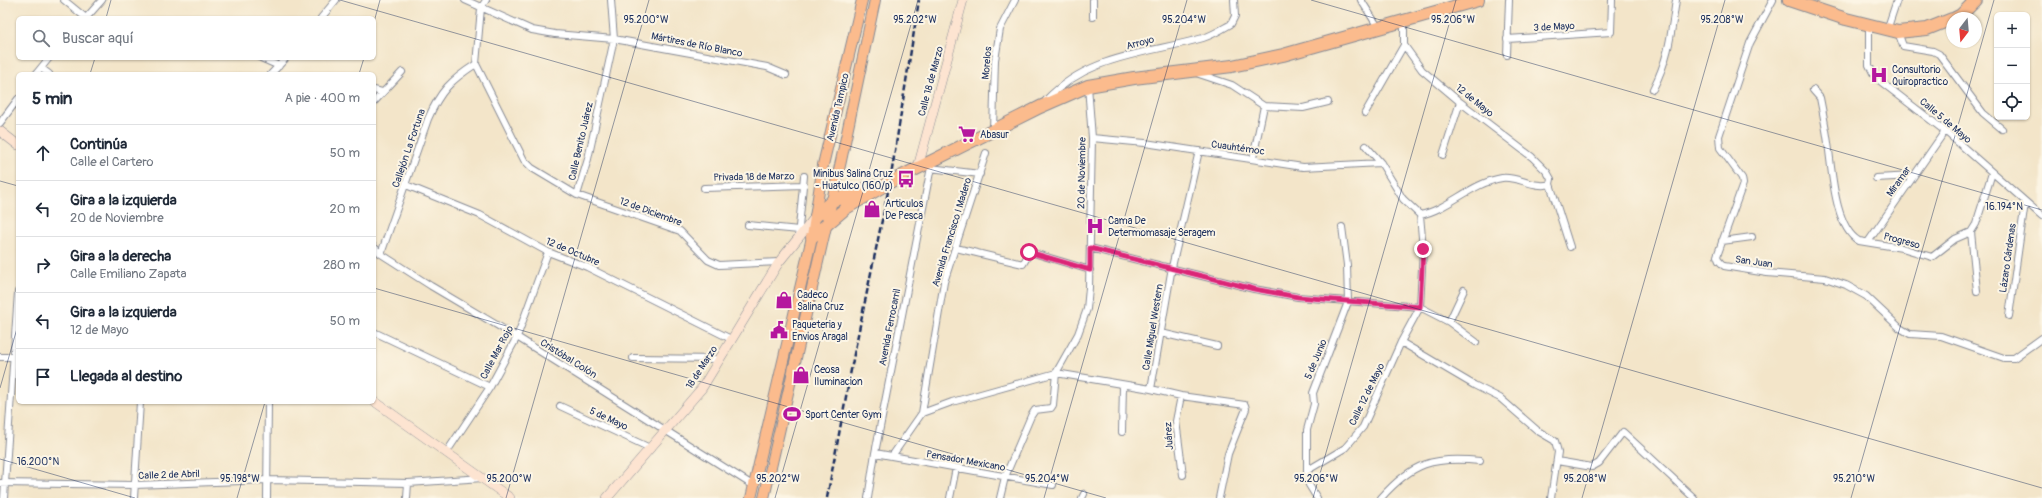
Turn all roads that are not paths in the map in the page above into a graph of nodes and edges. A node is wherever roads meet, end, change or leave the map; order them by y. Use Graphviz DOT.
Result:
graph roads {
  1 [pos="64,0"];
  2 [pos="102,0"];
  3 [pos="336,0"];
  4 [pos="465,0"];
  5 [pos="486,0"];
  6 [pos="611,0"];
  7 [pos="875,0"];
  8 [pos="963,0"];
  9 [pos="1015,0"];
  10 [pos="1093,0"];
  11 [pos="1234,0"];
  12 [pos="1361,0"];
  13 [pos="1478,0"];
  14 [pos="1509,0"];
  15 [pos="1612,0"];
  16 [pos="1676,0"];
  17 [pos="1773,0"];
  18 [pos="1789,0"];
  19 [pos="1897,0"];
  20 [pos="1976,0"];
  21 [pos="861,1"];
  22 [pos="481,8"];
  23 [pos="1965,12"];
  24 [pos="84,16"];
  25 [pos="88,16"];
  26 [pos="323,16"];
  27 [pos="1093,17"];
  28 [pos="1404,20"];
  29 [pos="1946,21"];
  30 [pos="1869,24"];
  31 [pos="1378,27"];
  32 [pos="1893,31"];
  33 [pos="614,39"];
  34 [pos="1507,39"];
  35 [pos="1404,45"];
  36 [pos="1507,55"];
  37 [pos="47,60"];
  38 [pos="266,60"];
  39 [pos="284,60"];
  40 [pos="476,64"];
  41 [pos="279,66"];
  42 [pos="41,68"];
  43 [pos="38,72"];
  44 [pos="46,72"];
  45 [pos="272,72"];
  46 [pos="402,72"];
  47 [pos="1191,72"];
  48 [pos="786,75"];
  49 [pos="1088,86"];
  50 [pos="1653,89"];
  51 [pos="376,90"];
  52 [pos="1813,90"];
  53 [pos="382,92"];
  54 [pos="376,100"];
  55 [pos="16,102"];
  56 [pos="1328,102"];
  57 [pos="1460,102"];
  58 [pos="1264,106"];
  59 [pos="1040,108"];
  60 [pos="1365,113"];
  61 [pos="0,123"];
  62 [pos="2002,129"];
  63 [pos="0,131"];
  64 [pos="993,131"];
  65 [pos="1945,131"];
  66 [pos="1092,138"];
  67 [pos="16,143"];
  68 [pos="1366,146"];
  69 [pos="1199,151"];
  70 [pos="986,153"];
  71 [pos="1443,155"];
  72 [pos="1253,158"];
  73 [pos="1381,163"];
  74 [pos="927,165"];
  75 [pos="1992,173"];
  76 [pos="980,174"];
  77 [pos="804,176"];
  78 [pos="1913,176"];
  79 [pos="1876,178"];
  80 [pos="890,182"];
  81 [pos="406,184"];
  82 [pos="1550,184"];
  83 [pos="804,185"];
  84 [pos="704,188"];
  85 [pos="577,195"];
  86 [pos="832,201"];
  87 [pos="2025,203"];
  88 [pos="1420,215"];
  89 [pos="816,216"];
  90 [pos="2042,216"];
  91 [pos="748,225"];
  92 [pos="825,226"];
  93 [pos="1342,227"];
  94 [pos="1971,232"];
  95 [pos="799,233"];
  96 [pos="812,237"];
  97 [pos="1752,237"];
  98 [pos="1722,241"];
  99 [pos="1868,242"];
  100 [pos="1570,247"];
  101 [pos="956,248"];
  102 [pos="1090,248"];
  103 [pos="376,249"];
  104 [pos="548,252"];
  105 [pos="381,254"];
  106 [pos="779,262"];
  107 [pos="1172,267"];
  108 [pos="1090,270"];
  109 [pos="1464,290"];
  110 [pos="1977,291"];
  111 [pos="1348,302"];
  112 [pos="1420,307"];
  113 [pos="2009,316"];
  114 [pos="1449,322"];
  115 [pos="376,333"];
  116 [pos="1161,333"];
  117 [pos="517,337"];
  118 [pos="2042,338"];
  119 [pos="731,340"];
  120 [pos="1401,342"];
  121 [pos="1476,342"];
  122 [pos="1217,346"];
  123 [pos="0,357"];
  124 [pos="16,357"];
  125 [pos="633,358"];
  126 [pos="720,359"];
  127 [pos="1056,374"];
  128 [pos="1123,385"];
  129 [pos="490,387"];
  130 [pos="1151,389"];
  131 [pos="1181,396"];
  132 [pos="376,402"];
  133 [pos="140,404"];
  134 [pos="268,404"];
  135 [pos="560,406"];
  136 [pos="922,413"];
  137 [pos="667,430"];
  138 [pos="1122,432"];
  139 [pos="763,447"];
  140 [pos="650,448"];
  141 [pos="775,450"];
  142 [pos="446,453"];
  143 [pos="875,453"];
  144 [pos="892,456"];
  145 [pos="1480,461"];
  146 [pos="1557,462"];
  147 [pos="956,468"];
  148 [pos="1308,470"];
  149 [pos="1183,475"];
  150 [pos="1005,477"];
  151 [pos="483,478"];
  152 [pos="268,480"];
  153 [pos="2,483"];
  154 [pos="408,483"];
  155 [pos="135,485"];
  156 [pos="1053,485"];
  157 [pos="754,486"];
  158 [pos="4,498"];
  159 [pos="134,498"];
  160 [pos="267,498"];
  161 [pos="407,498"];
  162 [pos="510,498"];
  163 [pos="607,498"];
  164 [pos="751,498"];
  165 [pos="764,498"];
  166 [pos="868,498"];
  167 [pos="950,498"];
  168 [pos="1000,498"];
  169 [pos="1219,498"];
  170 [pos="1317,498"];
  171 [pos="1381,498"];
  172 [pos="1551,498"];
  173 [pos="1694,498"];
  1 -- 24 [label="street"];
  2 -- 25 [label="street"];
  3 -- 26 [label="street"];
  4 -- 22 [label="street, Mártires de Río Blanco"];
  5 -- 22 [label="street"];
  6 -- 33 [label="street, Calle Benito Juárez"];
  7 -- 86 [label="main road, Avenida Tampico"];
  8 -- 74 [label="main road, Calle 18 de Marzo"];
  9 -- 64 [label="street, Morelos"];
  10 -- 27 [label="street"];
  11 -- 59 [label="street, Arroyo"];
  12 -- 31 [label="street"];
  13 -- 28 [label="highway"];
  14 -- 34 [label="street"];
  15 -- 34 [label="street, 3 de Mayo"];
  16 -- 50 [label="street"];
  17 -- 98 [label="street, San Juan"];
  18 -- 30 [label="highway"];
  19 -- 32 [label="street"];
  20 -- 23 [label="highway"];
  21 -- 89 [label="main road, Avenida Tampico"];
  22 -- 33 [label="street, Mártires de Río Blanco"];
  22 -- 40 [label="street"];
  28 -- 31 [label="highway"];
  28 -- 35 [label="street"];
  29 -- 32 [label="highway"];
  30 -- 32 [label="highway"];
  30 -- 65 [label="street, Calle 5 de Mayo"];
  31 -- 47 [label="highway"];
  32 -- 62 [label="street"];
  33 -- 48 [label="street, Mártires de Río Blanco"];
  33 -- 85 [label="street, Calle Benito Juárez"];
  34 -- 36 [label="street"];
  35 -- 57 [label="street, 12 de Mayo"];
  35 -- 60 [label="street"];
  37 -- 42 [label="street"];
  38 -- 41 [label="street"];
  39 -- 41 [label="street"];
  40 -- 81 [label="street, Callejón La Fortuna"];
  40 -- 85 [label="street, Calle Benito Juárez"];
  41 -- 45 [label="street"];
  42 -- 43 [label="street"];
  42 -- 44 [label="street"];
  46 -- 53 [label="street"];
  47 -- 49 [label="highway"];
  47 -- 58 [label="street"];
  49 -- 59 [label="highway"];
  49 -- 66 [label="street, 20 de Noviembre"];
  51 -- 53 [label="street"];
  52 -- 99 [label="street, Progreso"];
  53 -- 54 [label="street"];
  55 -- 61 [label="street"];
  56 -- 58 [label="street"];
  57 -- 71 [label="street"];
  57 -- 82 [label="street, 12 de Mayo"];
  58 -- 72 [label="street"];
  59 -- 64 [label="highway"];
  63 -- 67 [label="main road"];
  64 -- 74 [label="highway"];
  65 -- 75 [label="street, Calle 5 de Mayo"];
  65 -- 78 [label="street, Miramar"];
  66 -- 69 [label="street, Cuauhtémoc"];
  66 -- 102 [label="street, 20 de Noviembre"];
  68 -- 73 [label="street"];
  69 -- 72 [label="street, Cuauhtémoc"];
  69 -- 107 [label="street, Calle Miguel Western"];
  70 -- 76 [label="street, Avenida Francisco I Madero"];
  72 -- 73 [label="street, Cuauhtémoc"];
  73 -- 88 [label="street"];
  74 -- 76 [label="street"];
  74 -- 80 [label="highway"];
  74 -- 143 [label="street, Avenida Ferrocarril"];
  75 -- 87 [label="street, Calle 5 de Mayo"];
  75 -- 94 [label="street"];
  76 -- 101 [label="street, Avenida Francisco I Madero"];
  77 -- 83 [label="street"];
  78 -- 79 [label="street"];
  78 -- 99 [label="street, Miramar"];
  80 -- 86 [label="highway"];
  80 -- 92 [label="highway"];
  81 -- 104 [label="street, 12 de Octubre"];
  81 -- 105 [label="street, Callejón La Fortuna"];
  82 -- 88 [label="street"];
  82 -- 100 [label="street, 12 de Mayo"];
  83 -- 84 [label="street, Privada 18 de Marzo"];
  83 -- 95 [label="street"];
  85 -- 106 [label="street, 12 de Diciembre"];
  86 -- 89 [label="highway"];
  86 -- 92 [label="main road, Avenida Tampico"];
  87 -- 90 [label="street, Calle 5 de Mayo"];
  87 -- 113 [label="street, Lázaro Cárdenas"];
  88 -- 112 [label="street"];
  89 -- 95 [label="main road, 18 de Marzo"];
  89 -- 96 [label="main road, Avenida Tampico"];
  91 -- 95 [label="street"];
  92 -- 96 [label="highway"];
  92 -- 141 [label="main road, Avenida Tampico"];
  93 -- 111 [label="street, 5 de Junio"];
  94 -- 99 [label="street, Progreso"];
  94 -- 110 [label="street"];
  95 -- 96 [label="main road"];
  95 -- 106 [label="main road, 18 de Marzo"];
  96 -- 139 [label="main road, Avenida Tampico"];
  97 -- 98 [label="street"];
  98 -- 118 [label="street, San Juan"];
  101 -- 108 [label="street"];
  101 -- 136 [label="street, Avenida Francisco I Madero"];
  102 -- 107 [label="street"];
  102 -- 108 [label="street, 20 de Noviembre"];
  103 -- 105 [label="street, Cristóbal Colón"];
  104 -- 117 [label="street, Calle Mar Rojo"];
  104 -- 119 [label="street, 12 de Octubre"];
  105 -- 117 [label="street, Cristóbal Colón"];
  106 -- 119 [label="main road, 18 de Marzo"];
  107 -- 111 [label="street"];
  107 -- 116 [label="street, Calle Miguel Western"];
  108 -- 127 [label="street, 20 de Noviembre"];
  109 -- 114 [label="street"];
  111 -- 112 [label="street"];
  111 -- 148 [label="street, 5 de Junio"];
  112 -- 114 [label="street"];
  112 -- 120 [label="street, Calle 12 de Mayo"];
  114 -- 121 [label="street"];
  115 -- 129 [label="street"];
  116 -- 122 [label="street"];
  116 -- 130 [label="street, Calle Miguel Western"];
  117 -- 129 [label="street, Calle Mar Rojo"];
  117 -- 137 [label="street, Cristóbal Colón"];
  119 -- 126 [label="main road, 18 de Marzo"];
  120 -- 146 [label="street"];
  120 -- 148 [label="street, Calle 12 de Mayo"];
  123 -- 124 [label="street"];
  124 -- 153 [label="street"];
  125 -- 126 [label="street"];
  126 -- 137 [label="main road, 18 de Marzo"];
  127 -- 128 [label="street"];
  127 -- 136 [label="street"];
  127 -- 150 [label="street, 20 de Noviembre"];
  128 -- 130 [label="street"];
  128 -- 138 [label="street"];
  129 -- 142 [label="street, Calle Mar Rojo"];
  130 -- 131 [label="street"];
  131 -- 149 [label="street, Juárez"];
  131 -- 169 [label="street"];
  132 -- 142 [label="main road"];
  133 -- 155 [label="street"];
  134 -- 152 [label="street"];
  135 -- 140 [label="street, 5 de Mayo"];
  136 -- 144 [label="street"];
  137 -- 140 [label="main road, 18 de Marzo"];
  137 -- 157 [label="street, Cristóbal Colón"];
  139 -- 141 [label="main road"];
  139 -- 157 [label="main road, Avenida Tampico"];
  140 -- 163 [label="main road, 18 de Marzo"];
  141 -- 165 [label="main road, Avenida Tampico"];
  142 -- 151 [label="main road"];
  143 -- 144 [label="street, Pensador Mexicano"];
  143 -- 166 [label="street, Avenida Ferrocarril"];
  144 -- 147 [label="street, Pensador Mexicano"];
  145 -- 171 [label="street"];
  146 -- 172 [label="street"];
  146 -- 173 [label="street"];
  147 -- 150 [label="street, Pensador Mexicano"];
  147 -- 167 [label="street"];
  148 -- 170 [label="street, 5 de Junio"];
  150 -- 156 [label="street, Pensador Mexicano"];
  150 -- 168 [label="street, 20 de Noviembre"];
  151 -- 154 [label="street, Calle 2 de Abril"];
  151 -- 162 [label="main road"];
  152 -- 154 [label="street, Calle 2 de Abril"];
  152 -- 155 [label="street, Calle 2 de Abril"];
  152 -- 160 [label="street"];
  153 -- 155 [label="street, Calle 2 de Abril"];
  153 -- 158 [label="street"];
  154 -- 161 [label="street"];
  155 -- 159 [label="street"];
  157 -- 164 [label="main road, Avenida Tampico"];
}
